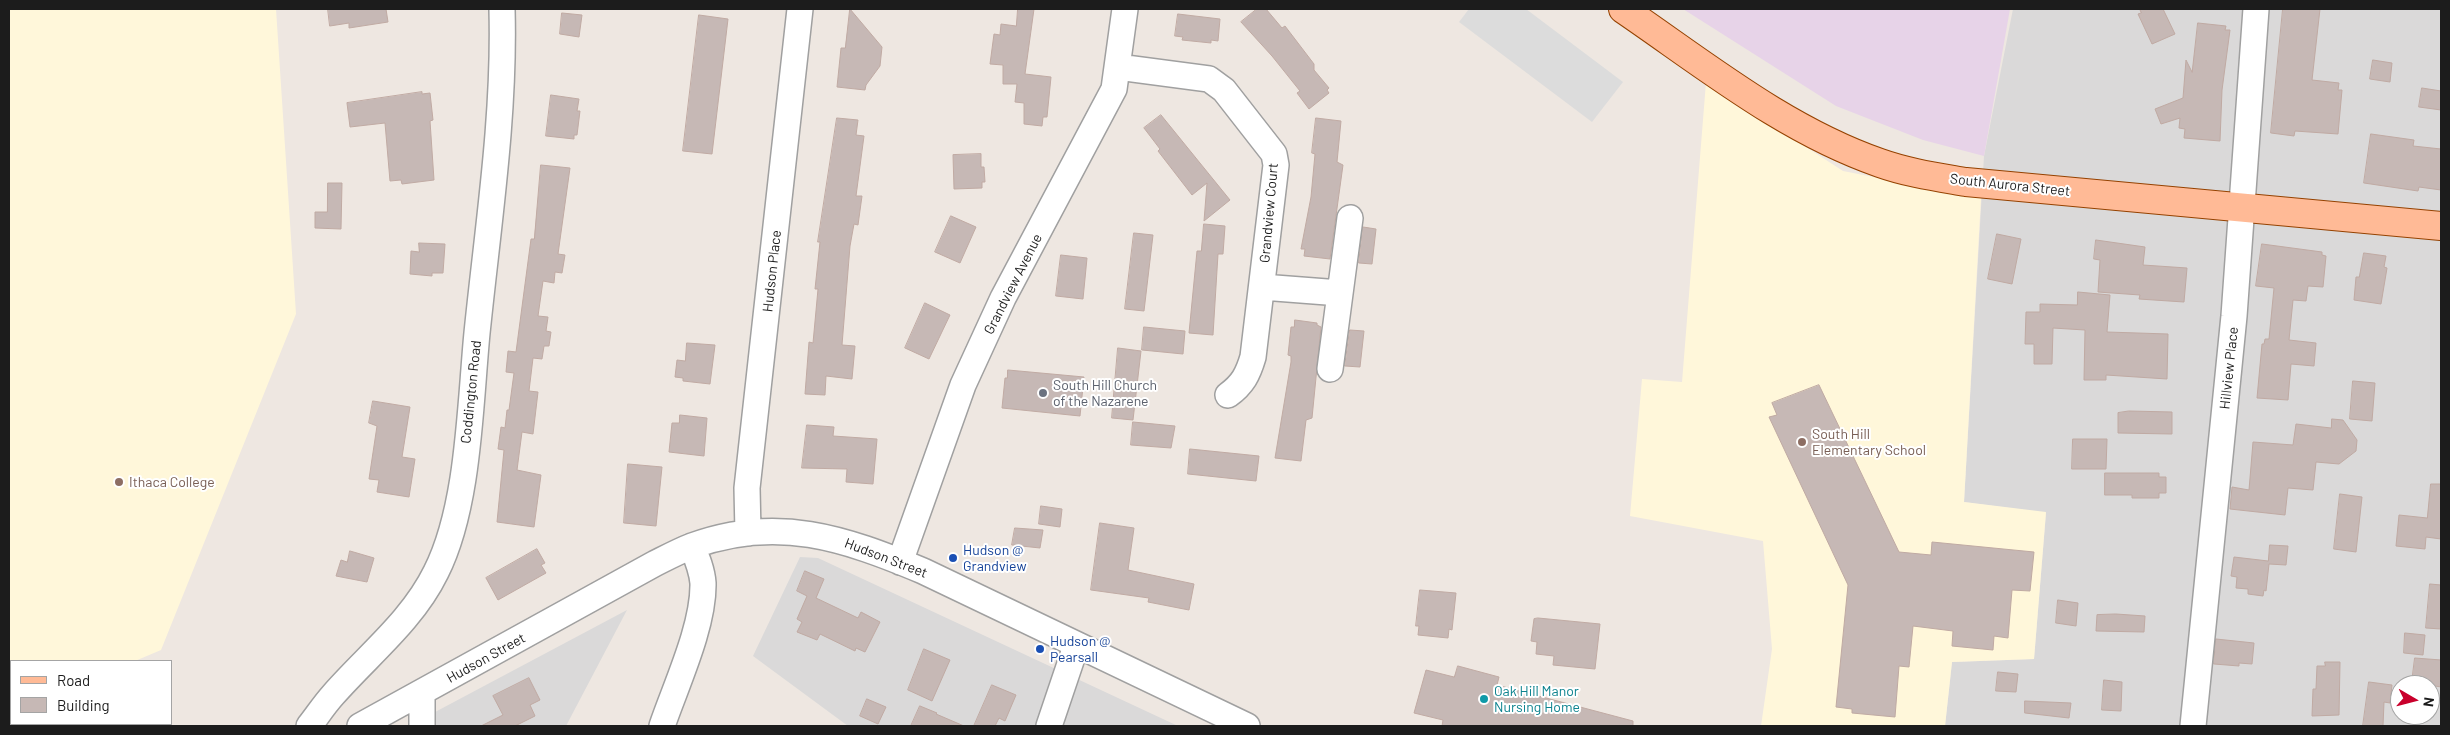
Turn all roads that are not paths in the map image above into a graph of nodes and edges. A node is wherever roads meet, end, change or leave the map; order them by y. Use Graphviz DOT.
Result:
graph roads {
  1 [pos="502,9"];
  2 [pos="800,9"];
  3 [pos="1125,9"];
  4 [pos="1623,9"];
  5 [pos="2256,9"];
  6 [pos="1118,67"];
  7 [pos="2242,208"];
  8 [pos="1350,218"];
  9 [pos="2441,226"];
  10 [pos="1262,287"];
  11 [pos="1340,293"];
  12 [pos="1330,369"];
  13 [pos="1228,395"];
  14 [pos="748,533"];
  15 [pos="692,546"];
  16 [pos="900,562"];
  17 [pos="1076,646"];
  18 [pos="422,693"];
  19 [pos="309,726"];
  20 [pos="360,726"];
  21 [pos="422,726"];
  22 [pos="662,726"];
  23 [pos="1049,726"];
  24 [pos="1247,726"];
  25 [pos="2193,726"];
  1 -- 19 [label="street, Coddington Road"];
  2 -- 14 [label="street, Hudson Place"];
  3 -- 6 [label="street, Grandview Avenue"];
  4 -- 7 [label="main road, South Aurora Street"];
  5 -- 7 [label="street, Hillview Place"];
  6 -- 10 [label="street, Grandview Court"];
  6 -- 16 [label="street, Grandview Avenue"];
  7 -- 9 [label="main road, South Aurora Street"];
  7 -- 25 [label="street, Hillview Place"];
  8 -- 11 [label="street"];
  10 -- 11 [label="street"];
  10 -- 13 [label="street, Grandview Court"];
  11 -- 12 [label="street"];
  14 -- 15 [label="street, Hudson Street"];
  14 -- 16 [label="street, Hudson Street"];
  15 -- 18 [label="street, Hudson Street"];
  15 -- 22 [label="street"];
  16 -- 17 [label="street, Hudson Street"];
  17 -- 23 [label="street"];
  17 -- 24 [label="street, Hudson Street"];
  18 -- 20 [label="street, Hudson Street"];
  18 -- 21 [label="street"];
}
